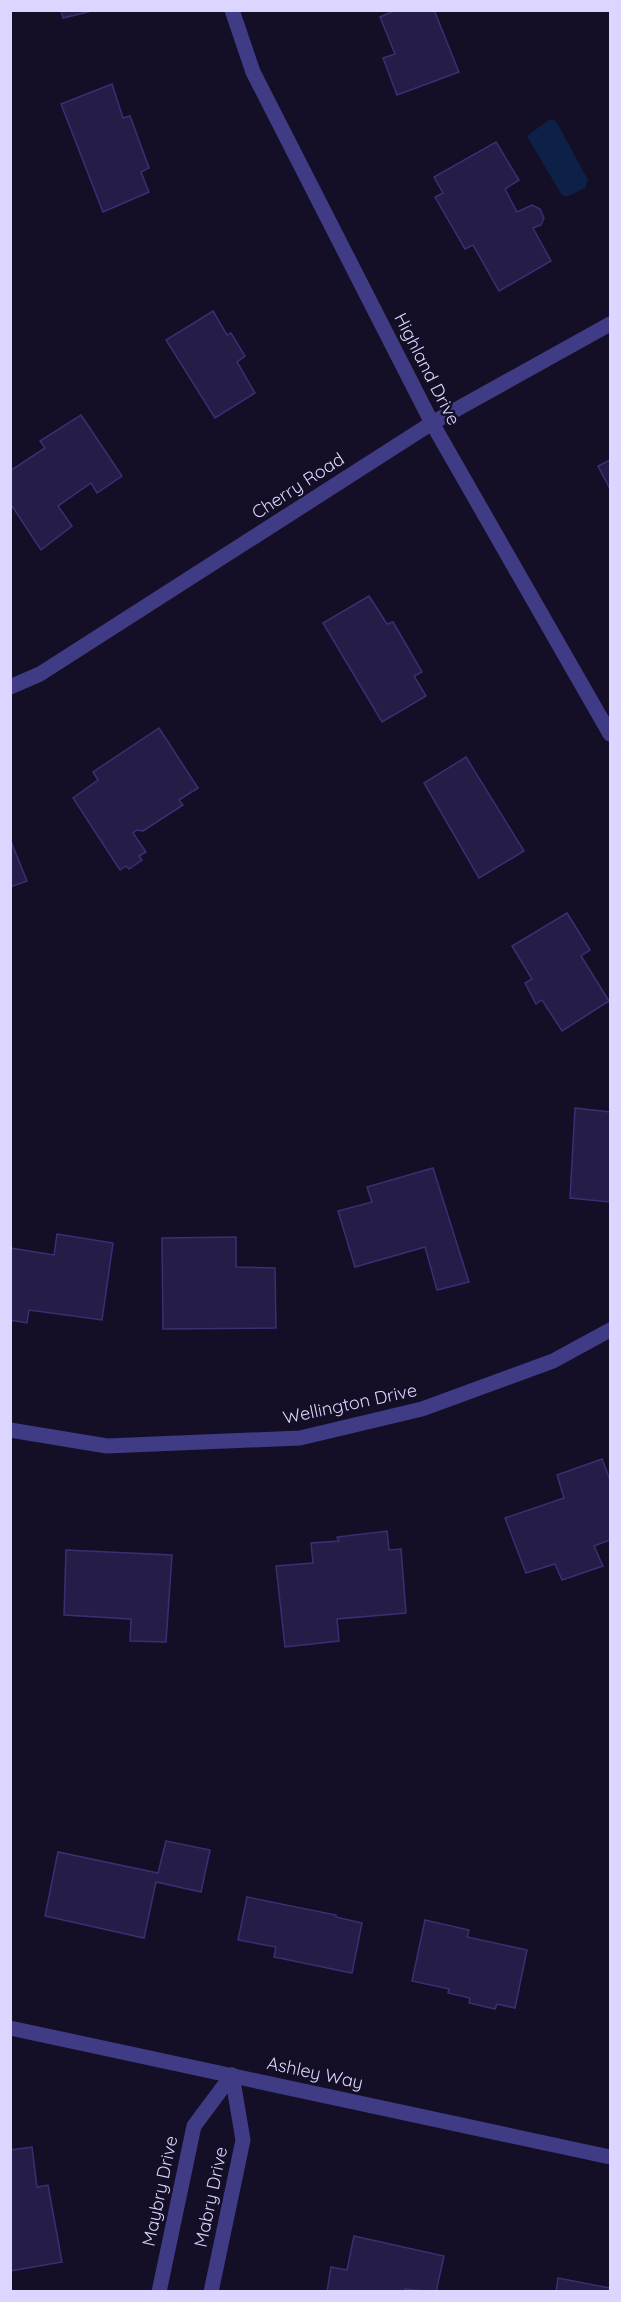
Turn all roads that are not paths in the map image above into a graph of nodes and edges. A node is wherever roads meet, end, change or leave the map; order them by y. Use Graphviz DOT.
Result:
graph roads {
  1 [pos="232,10"];
  2 [pos="610,324"];
  3 [pos="432,423"];
  4 [pos="10,687"];
  5 [pos="610,734"];
  6 [pos="610,1330"];
  7 [pos="10,1430"];
  8 [pos="10,2028"];
  9 [pos="232,2075"];
  10 [pos="610,2157"];
  11 [pos="159,2292"];
  12 [pos="211,2292"];
  1 -- 3 [label="street, Highland Drive"];
  2 -- 3 [label="street, Cherry Road"];
  3 -- 4 [label="street, Cherry Road"];
  3 -- 5 [label="street, Highland Drive"];
  6 -- 7 [label="street, Wellington Drive"];
  8 -- 9 [label="street, Ashley Way"];
  9 -- 10 [label="street, Ashley Way"];
  9 -- 11 [label="street, Maybry Drive"];
  9 -- 12 [label="street, Mabry Drive"];
}
